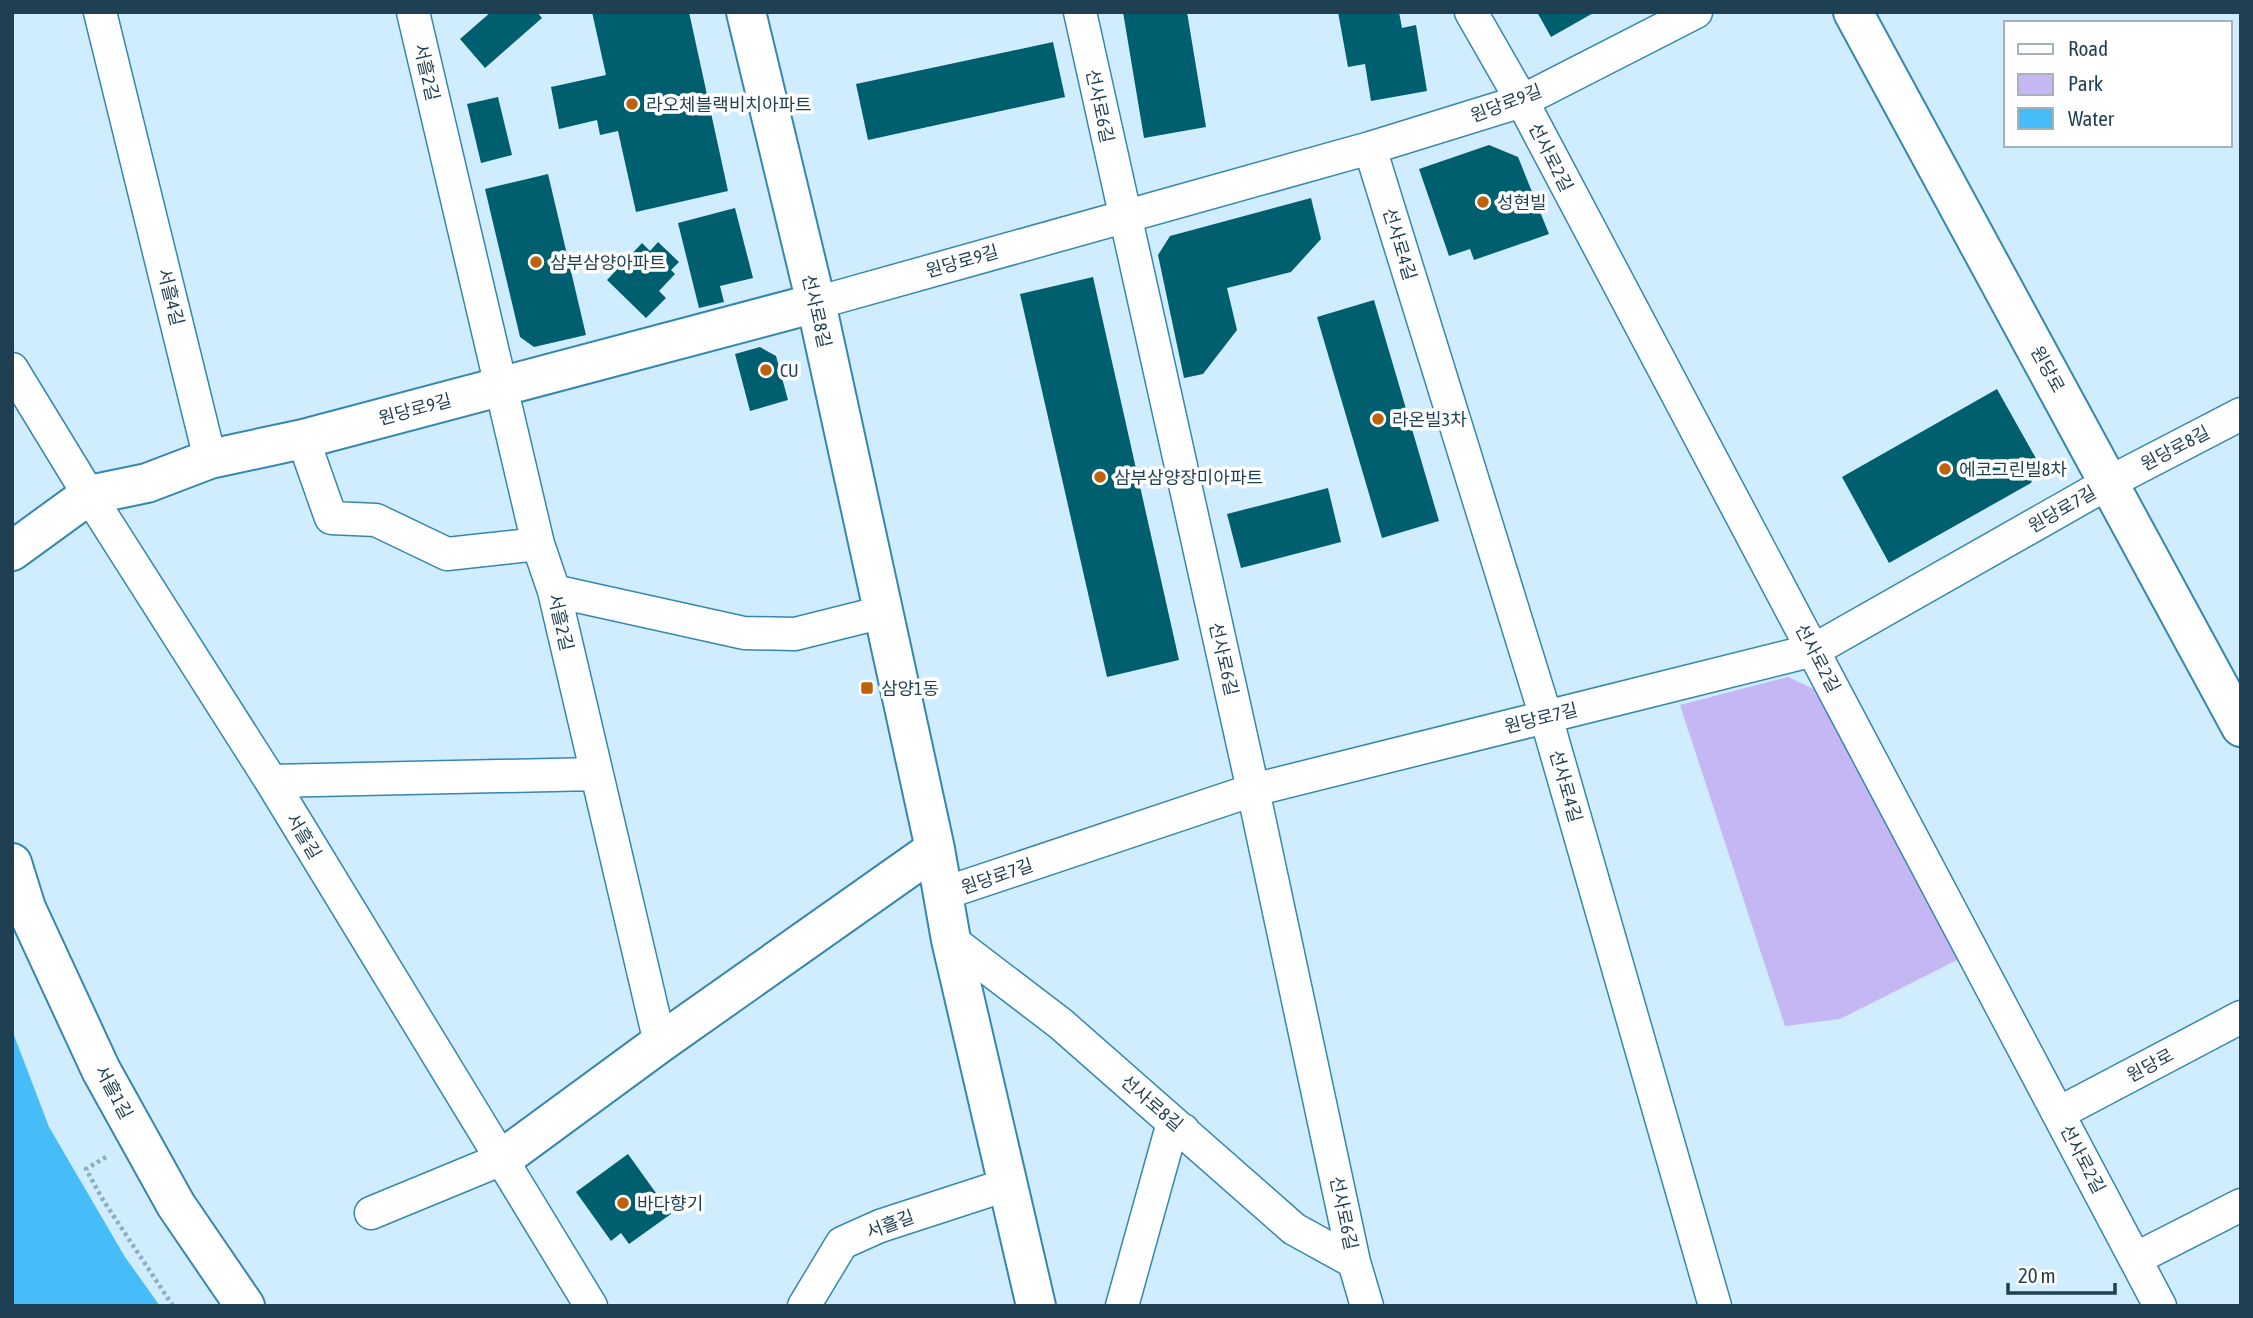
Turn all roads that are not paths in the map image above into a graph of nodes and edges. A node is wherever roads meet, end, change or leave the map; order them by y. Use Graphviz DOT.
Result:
graph roads {
  1 [pos="100,12"];
  2 [pos="413,12"];
  3 [pos="747,12"];
  4 [pos="1080,12"];
  5 [pos="1471,12"];
  6 [pos="1696,12"];
  7 [pos="1853,12"];
  8 [pos="1522,101"];
  9 [pos="1370,148"];
  10 [pos="1124,215"];
  11 [pos="816,303"];
  12 [pos="12,369"];
  13 [pos="500,386"];
  14 [pos="2241,414"];
  15 [pos="303,439"];
  16 [pos="210,459"];
  17 [pos="2110,482"];
  18 [pos="89,495"];
  19 [pos="538,544"];
  20 [pos="12,551"];
  21 [pos="554,591"];
  22 [pos="883,612"];
  23 [pos="1814,650"];
  24 [pos="1546,717"];
  25 [pos="2241,727"];
  26 [pos="596,774"];
  27 [pos="271,781"];
  28 [pos="1252,790"];
  29 [pos="935,849"];
  30 [pos="12,863"];
  31 [pos="945,893"];
  32 [pos="951,940"];
  33 [pos="2241,1017"];
  34 [pos="660,1043"];
  35 [pos="2059,1113"];
  36 [pos="1183,1130"];
  37 [pos="502,1159"];
  38 [pos="1009,1184"];
  39 [pos="2241,1205"];
  40 [pos="371,1213"];
  41 [pos="2135,1259"];
  42 [pos="1354,1262"];
  43 [pos="245,1306"];
  44 [pos="591,1306"];
  45 [pos="804,1306"];
  46 [pos="1036,1306"];
  47 [pos="1122,1306"];
  48 [pos="1367,1306"];
  49 [pos="1715,1306"];
  50 [pos="2160,1306"];
  1 -- 16 [label="street, 서흘4길"];
  2 -- 13 [label="street, 서흘2길"];
  3 -- 11 [label="street, 선사로8길"];
  4 -- 10 [label="street, 선사로6길"];
  5 -- 8 [label="street, 선사로2길"];
  6 -- 8 [label="street, 원당로9길"];
  7 -- 17 [label="street, 원당로"];
  8 -- 9 [label="street, 원당로9길"];
  8 -- 23 [label="street, 선사로2길"];
  9 -- 10 [label="street, 원당로9길"];
  9 -- 24 [label="street, 선사로4길"];
  10 -- 11 [label="street, 원당로9길"];
  10 -- 28 [label="street, 선사로6길"];
  11 -- 13 [label="street, 원당로9길"];
  11 -- 22 [label="street, 선사로8길"];
  12 -- 18 [label="street, 서흘길"];
  13 -- 15 [label="street, 원당로9길"];
  13 -- 19 [label="street, 서흘2길"];
  14 -- 17 [label="street, 원당로8길"];
  15 -- 16 [label="street, 원당로9길"];
  15 -- 19 [label="street"];
  16 -- 18 [label="street"];
  17 -- 23 [label="street, 원당로7길"];
  17 -- 25 [label="street, 원당로"];
  18 -- 20 [label="street"];
  18 -- 27 [label="street, 서흘길"];
  19 -- 21 [label="street, 서흘2길"];
  21 -- 22 [label="street"];
  21 -- 26 [label="street, 서흘2길"];
  22 -- 29 [label="street, 선사로8길"];
  23 -- 24 [label="street, 원당로7길"];
  23 -- 35 [label="street, 선사로2길"];
  24 -- 28 [label="street, 원당로7길"];
  24 -- 49 [label="street, 선사로4길"];
  26 -- 27 [label="street"];
  26 -- 34 [label="street, 서흘2길"];
  27 -- 37 [label="street, 서흘길"];
  28 -- 31 [label="street, 원당로7길"];
  28 -- 42 [label="street, 선사로6길"];
  29 -- 31 [label="street, 선사로8길"];
  29 -- 34 [label="street"];
  30 -- 43 [label="street, 서흘1길"];
  31 -- 32 [label="street, 선사로8길"];
  32 -- 36 [label="street, 선사로8길"];
  32 -- 38 [label="street, 선사로8길"];
  33 -- 35 [label="street, 원당로"];
  34 -- 37 [label="street"];
  35 -- 41 [label="street, 선사로2길"];
  36 -- 42 [label="street, 선사로8길"];
  36 -- 47 [label="street"];
  37 -- 40 [label="street"];
  37 -- 44 [label="street, 서흘길"];
  38 -- 45 [label="street, 서흘길"];
  38 -- 46 [label="street, 선사로8길"];
  39 -- 41 [label="street"];
  41 -- 50 [label="street, 선사로2길"];
  42 -- 48 [label="street, 선사로6길"];
}
